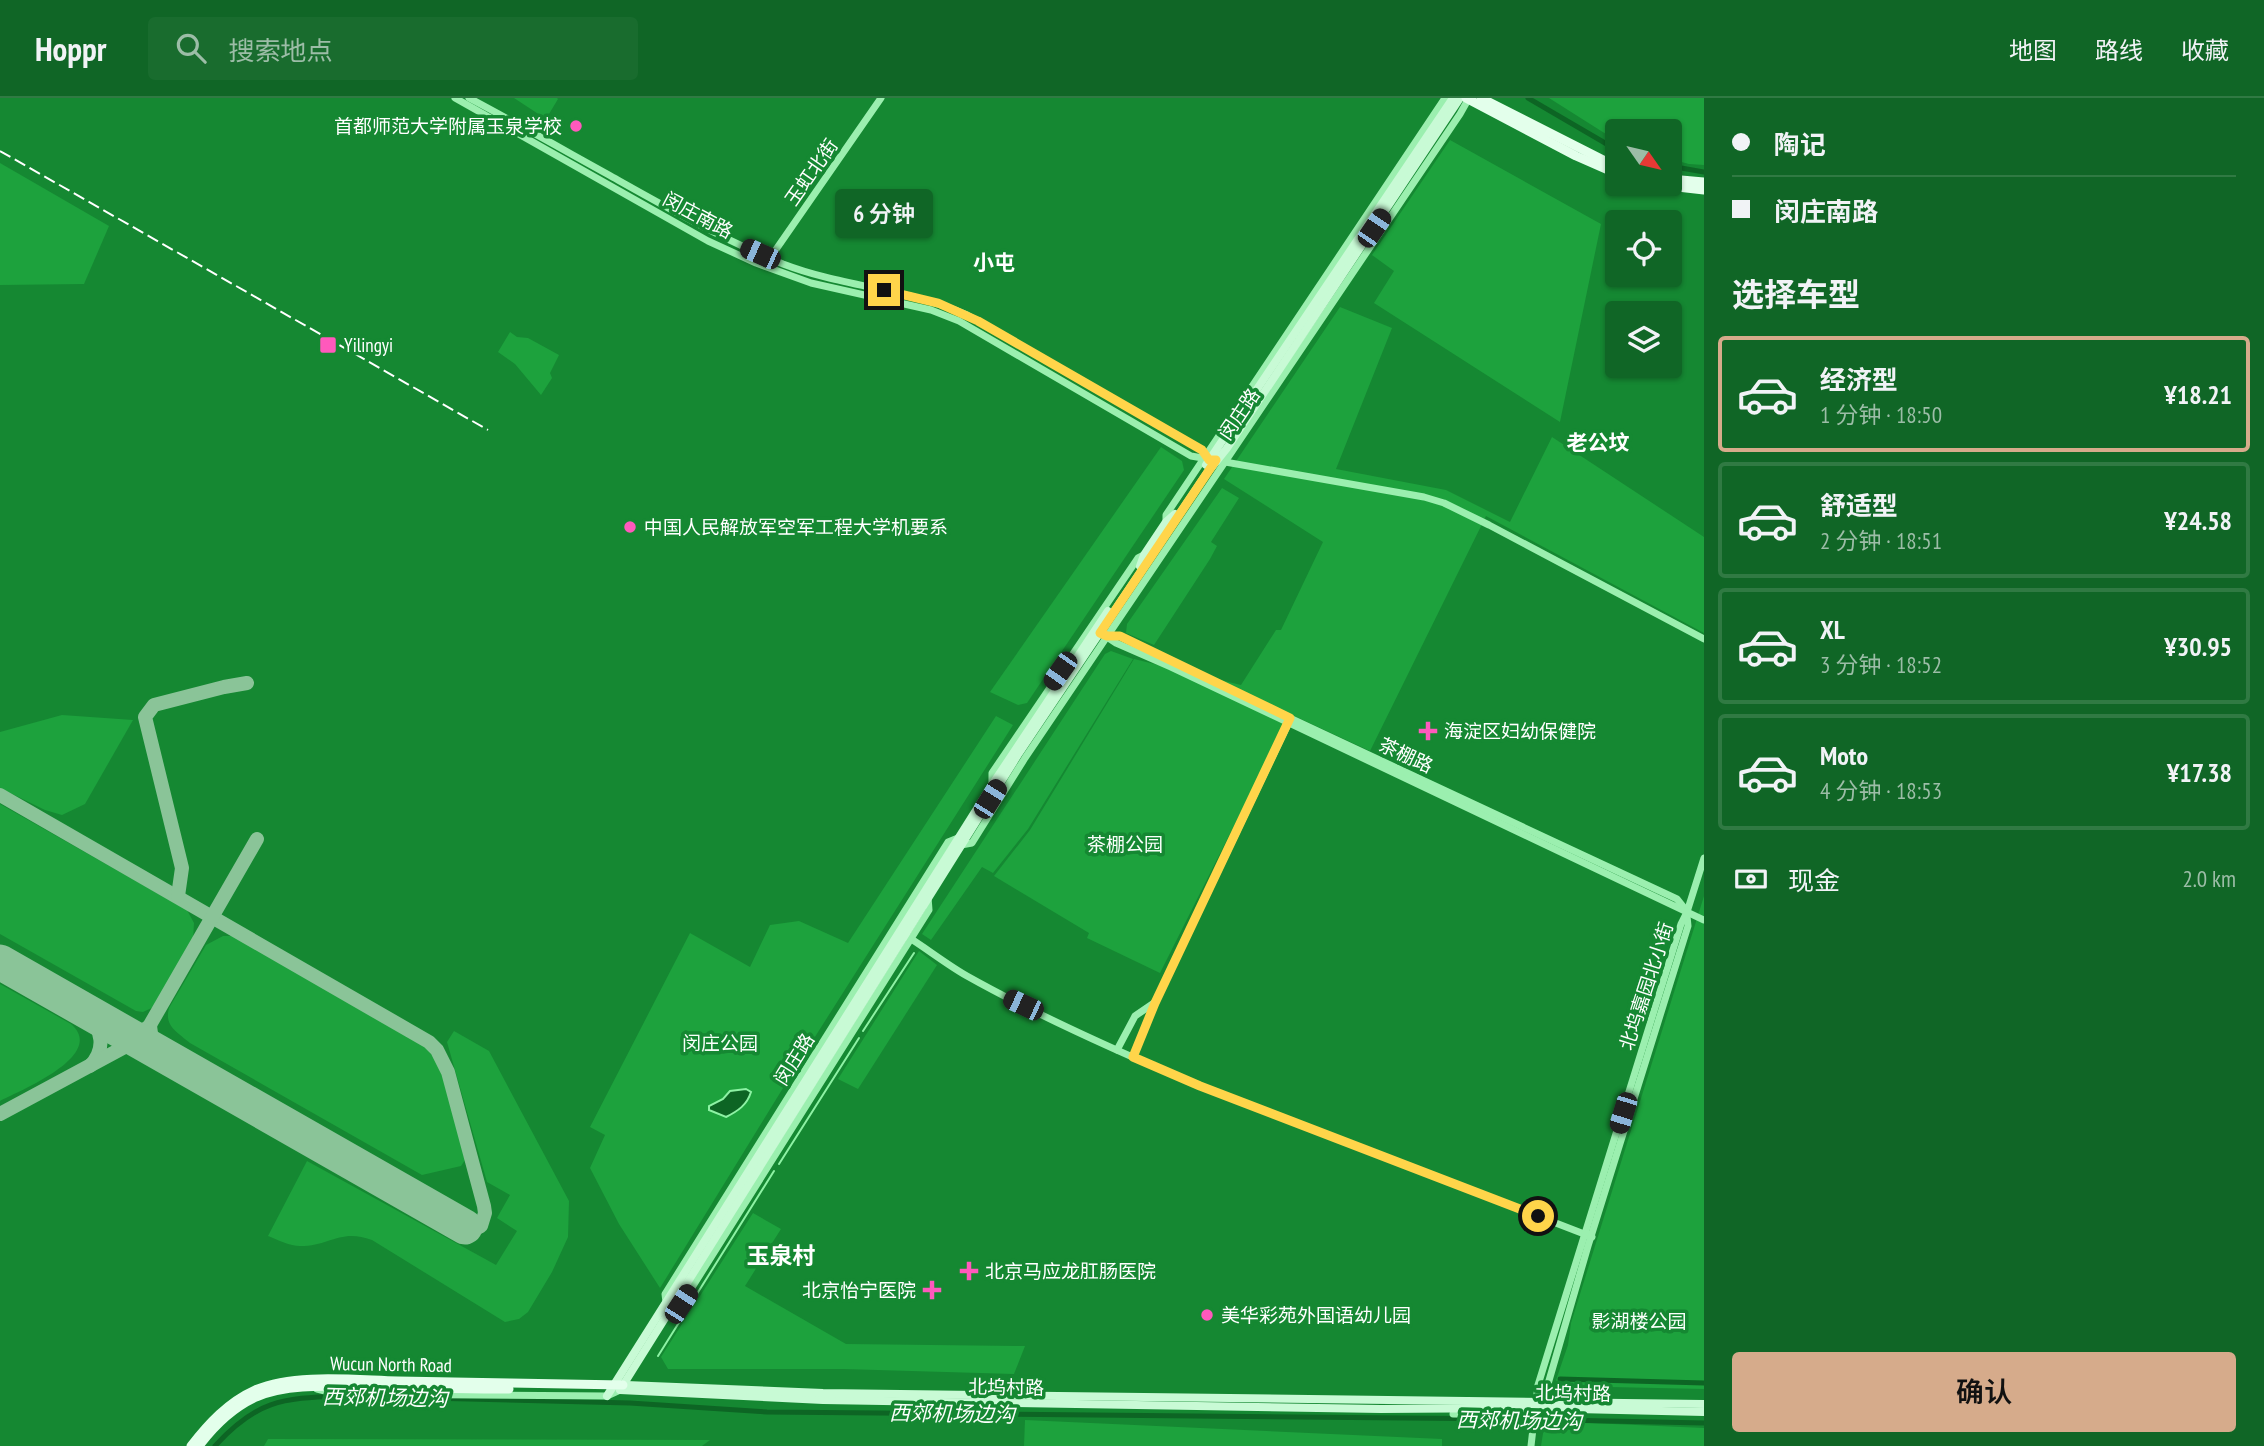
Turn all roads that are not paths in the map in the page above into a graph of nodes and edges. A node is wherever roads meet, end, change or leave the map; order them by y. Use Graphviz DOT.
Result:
graph roads {
  1 [pos="454,98"];
  2 [pos="469,98"];
  3 [pos="881,98"];
  4 [pos="1481,98"];
  5 [pos="1455,99"];
  6 [pos="1605,161"];
  7 [pos="1605,169"];
  8 [pos="1416,180"];
  9 [pos="1682,181"];
  10 [pos="1704,183"];
  11 [pos="1402,187"];
  12 [pos="1682,188"];
  13 [pos="1704,190"];
  14 [pos="768,261"];
  15 [pos="1212,459"];
  16 [pos="1141,556"];
  17 [pos="1101,633"];
  18 [pos="1704,639"];
  19 [pos="1289,721"];
  20 [pos="992,785"];
  21 [pos="960,842"];
  22 [pos="1704,858"];
  23 [pos="1687,912"];
  24 [pos="1704,920"];
  25 [pos="908,937"];
  26 [pos="1155,1003"];
  27 [pos="1117,1050"];
  28 [pos="1133,1057"];
  29 [pos="1589,1236"];
  30 [pos="669,1305"];
  31 [pos="615,1389"];
  32 [pos="1704,1404"];
  33 [pos="1443,1408"];
  34 [pos="1535,1408"];
  35 [pos="1704,1412"];
  36 [pos="1453,1414"];
  37 [pos="191,1446"];
  38 [pos="198,1446"];
  39 [pos="1531,1446"];
  1 -- 14 [label="street, 闵庄南路"];
  2 -- 14 [label="street, 闵庄南路"];
  3 -- 14 [label="street, 玉虹北街"];
  4 -- 6 [label="main road"];
  5 -- 7 [label="main road"];
  5 -- 8 [label="street, 闵庄路"];
  5 -- 11 [label="main road, 闵庄路"];
  5 -- 15 [label="main road, 闵庄路"];
  8 -- 11 [label="street"];
  8 -- 15 [label="street, 闵庄路"];
  9 -- 10 [label="main road"];
  11 -- 15 [label="main road, 闵庄路"];
  12 -- 13 [label="main road"];
  14 -- 15 [label="street, 闵庄南路"];
  15 -- 16 [label="main road, 闵庄路"];
  15 -- 17 [label="main road, 闵庄路"];
  15 -- 18 [label="street"];
  16 -- 17 [label="main road, 闵庄路"];
  16 -- 20 [label="street, 闵庄路"];
  17 -- 19 [label="street, 茶棚路"];
  17 -- 20 [label="main road, 闵庄路"];
  17 -- 21 [label="main road, 闵庄路"];
  19 -- 23 [label="street, 茶棚路"];
  19 -- 26 [label="street"];
  20 -- 21 [label="main road, 闵庄路"];
  21 -- 25 [label="main road, 闵庄路"];
  21 -- 30 [label="main road, 闵庄路"];
  22 -- 23 [label="street, 北坞嘉园北小街"];
  23 -- 24 [label="street, 茶棚路"];
  23 -- 29 [label="street, 北坞嘉园北小街"];
  25 -- 27 [label="street"];
  25 -- 30 [label="main road, 闵庄路"];
  26 -- 27 [label="street"];
  26 -- 28 [label="street"];
  27 -- 28 [label="street"];
  28 -- 29 [label="street"];
  29 -- 34 [label="street, 北坞嘉园北小街"];
  30 -- 31 [label="main road, 闵庄路"];
  31 -- 33 [label="main road, 北坞村路"];
  31 -- 34 [label="main road, 北坞村路"];
  31 -- 37 [label="main road, Wucun North Road"];
  31 -- 38 [label="main road, Wucun North Road"];
  32 -- 34 [label="main road, 北坞村路"];
  33 -- 34 [label="main road, 北坞村路"];
  33 -- 36 [label="main road"];
  34 -- 35 [label="main road, 北坞村路"];
  34 -- 36 [label="street, 北坞村路"];
  34 -- 39 [label="street"];
}
